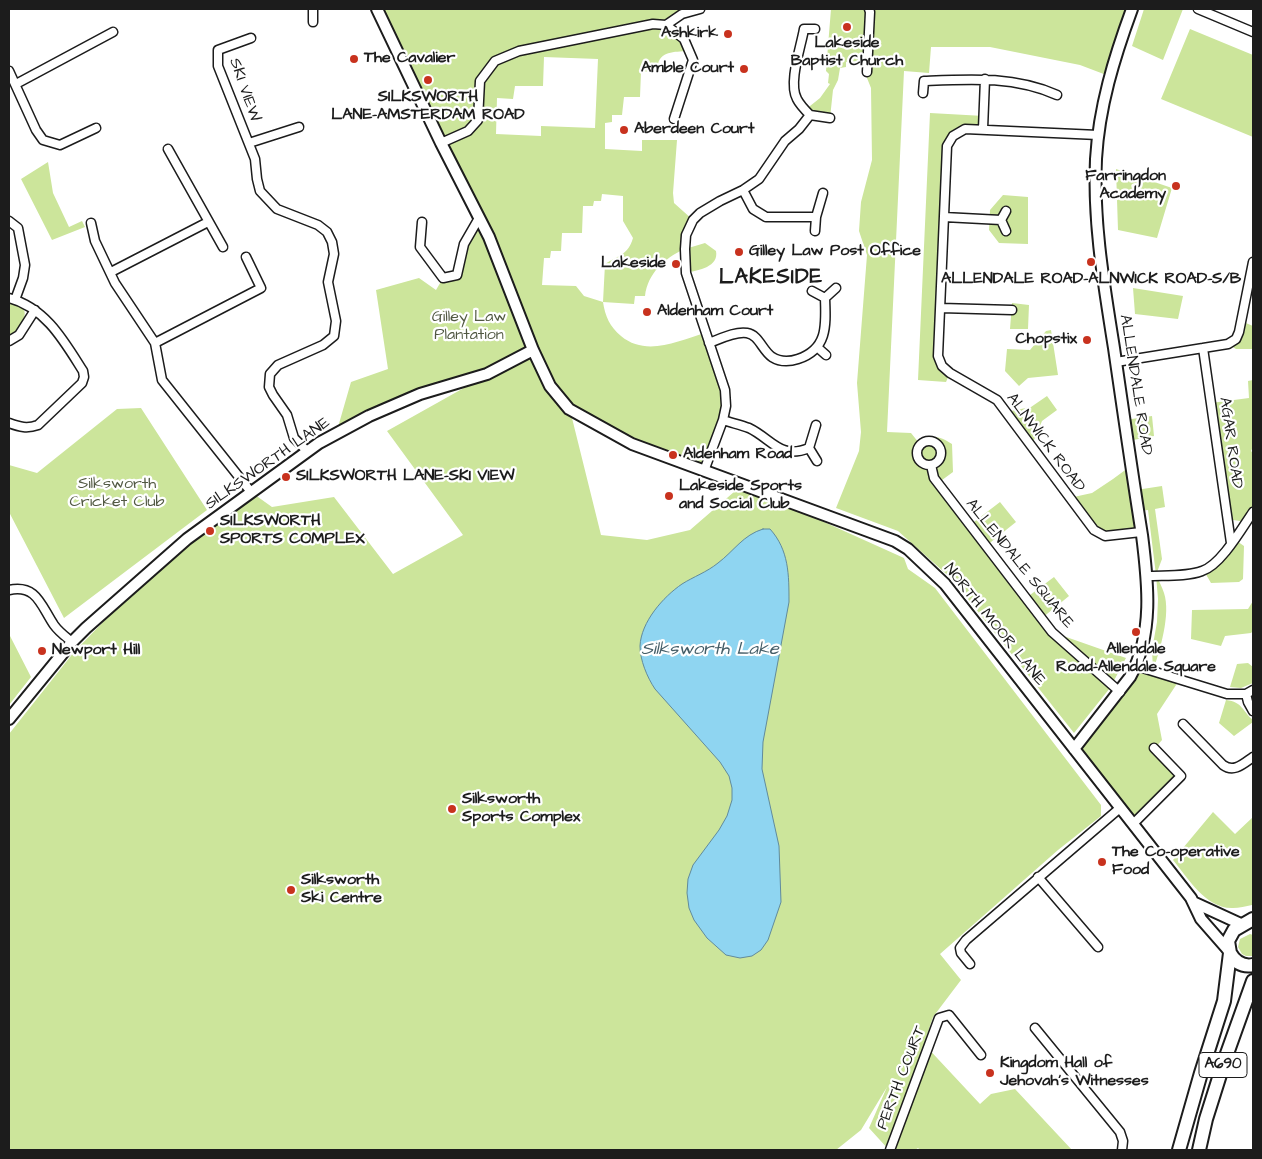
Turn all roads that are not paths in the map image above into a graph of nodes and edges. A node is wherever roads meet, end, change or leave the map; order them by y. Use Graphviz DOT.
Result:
graph roads {
  1 [pos="313,9"];
  2 [pos="377,9"];
  3 [pos="700,9"];
  4 [pos="869,9"];
  5 [pos="1132,9"];
  6 [pos="1198,9"];
  7 [pos="313,22"];
  8 [pos="797,22"];
  9 [pos="666,25"];
  10 [pos="804,29"];
  11 [pos="816,29"];
  12 [pos="113,32"];
  13 [pos="1253,32"];
  14 [pos="251,38"];
  15 [pos="9,71"];
  16 [pos="867,72"];
  17 [pos="986,79"];
  18 [pos="16,84"];
  19 [pos="923,93"];
  20 [pos="1057,95"];
  21 [pos="810,114"];
  22 [pos="830,118"];
  23 [pos="674,119"];
  24 [pos="299,127"];
  25 [pos="96,128"];
  26 [pos="984,129"];
  27 [pos="1098,135"];
  28 [pos="249,143"];
  29 [pos="441,144"];
  30 [pos="168,149"];
  31 [pos="743,190"];
  32 [pos="823,193"];
  33 [pos="1006,211"];
  34 [pos="816,217"];
  35 [pos="944,217"];
  36 [pos="479,218"];
  37 [pos="1001,220"];
  38 [pos="9,221"];
  39 [pos="208,222"];
  40 [pos="422,222"];
  41 [pos="91,223"];
  42 [pos="815,231"];
  43 [pos="1006,231"];
  44 [pos="223,247"];
  45 [pos="246,257"];
  46 [pos="1253,262"];
  47 [pos="111,272"];
  48 [pos="836,288"];
  49 [pos="812,291"];
  50 [pos="825,298"];
  51 [pos="12,299"];
  52 [pos="941,308"];
  53 [pos="35,310"];
  54 [pos="1012,310"];
  55 [pos="9,341"];
  56 [pos="155,343"];
  57 [pos="709,343"];
  58 [pos="817,347"];
  59 [pos="1203,348"];
  60 [pos="533,350"];
  61 [pos="826,355"];
  62 [pos="1116,362"];
  63 [pos="723,420"];
  64 [pos="9,423"];
  65 [pos="816,425"];
  66 [pos="809,448"];
  67 [pos="307,451"];
  68 [pos="817,461"];
  69 [pos="931,465"];
  70 [pos="704,471"];
  71 [pos="251,492"];
  72 [pos="1253,512"];
  73 [pos="1142,532"];
  74 [pos="1231,543"];
  75 [pos="1147,576"];
  76 [pos="9,590"];
  77 [pos="72,642"];
  78 [pos="1136,666"];
  79 [pos="1120,692"];
  80 [pos="1250,692"];
  81 [pos="1253,711"];
  82 [pos="9,719"];
  83 [pos="1183,724"];
  84 [pos="1154,748"];
  85 [pos="1074,749"];
  86 [pos="1253,757"];
  87 [pos="1120,808"];
  88 [pos="1132,824"];
  89 [pos="1038,877"];
  90 [pos="1193,902"];
  91 [pos="1249,924"];
  92 [pos="1098,947"];
  93 [pos="1229,952"];
  94 [pos="970,964"];
  95 [pos="1253,965"];
  96 [pos="1253,981"];
  97 [pos="1035,1028"];
  98 [pos="981,1055"];
  99 [pos="890,1150"];
  100 [pos="1122,1150"];
  101 [pos="1179,1150"];
  102 [pos="1199,1150"];
  1 -- 7 [label="street"];
  2 -- 29 [label="street"];
  3 -- 9 [label="street"];
  4 -- 16 [label="street"];
  5 -- 27 [label="street, ALLENDALE ROAD"];
  6 -- 13 [label="street"];
  8 -- 10 [label="street"];
  9 -- 23 [label="street"];
  9 -- 29 [label="street"];
  10 -- 11 [label="street"];
  10 -- 21 [label="street"];
  12 -- 18 [label="street"];
  14 -- 28 [label="street, SKI VIEW"];
  15 -- 18 [label="street"];
  17 -- 19 [label="street"];
  17 -- 20 [label="street"];
  17 -- 26 [label="street"];
  18 -- 25 [label="street"];
  21 -- 22 [label="street"];
  21 -- 31 [label="street"];
  24 -- 28 [label="street, SKI VIEW"];
  26 -- 27 [label="street, ALNWICK ROAD"];
  26 -- 35 [label="street, ALNWICK ROAD"];
  27 -- 62 [label="street, ALLENDALE ROAD"];
  28 -- 67 [label="street, SKI VIEW"];
  29 -- 36 [label="street"];
  30 -- 39 [label="street"];
  31 -- 34 [label="street"];
  31 -- 57 [label="street"];
  32 -- 34 [label="street"];
  33 -- 37 [label="street"];
  34 -- 42 [label="street"];
  35 -- 37 [label="street"];
  35 -- 52 [label="street, ALNWICK ROAD"];
  36 -- 40 [label="street"];
  36 -- 60 [label="street"];
  37 -- 43 [label="street"];
  38 -- 51 [label="street"];
  39 -- 44 [label="street"];
  39 -- 47 [label="street"];
  41 -- 47 [label="street"];
  45 -- 56 [label="street"];
  46 -- 59 [label="street"];
  47 -- 56 [label="street"];
  48 -- 50 [label="street"];
  49 -- 50 [label="street"];
  50 -- 58 [label="street"];
  51 -- 53 [label="street"];
  52 -- 54 [label="street"];
  52 -- 73 [label="street, ALNWICK ROAD"];
  53 -- 55 [label="street"];
  53 -- 64 [label="street"];
  56 -- 71 [label="street"];
  57 -- 58 [label="street"];
  57 -- 63 [label="street"];
  58 -- 61 [label="street"];
  59 -- 62 [label="street"];
  59 -- 74 [label="street, AGAR ROAD"];
  60 -- 67 [label="street, SILKSWORTH LANE"];
  60 -- 70 [label="street, NORTH MOOR LANE"];
  62 -- 73 [label="street, ALLENDALE ROAD"];
  63 -- 66 [label="street"];
  63 -- 70 [label="street"];
  65 -- 66 [label="street"];
  66 -- 68 [label="street"];
  67 -- 71 [label="street, SILKSWORTH LANE"];
  69 -- 79 [label="street, ALLENDALE SQUARE"];
  70 -- 85 [label="street, NORTH MOOR LANE"];
  71 -- 77 [label="street, SILKSWORTH LANE"];
  72 -- 74 [label="street"];
  73 -- 75 [label="street, ALLENDALE ROAD"];
  74 -- 75 [label="street"];
  75 -- 78 [label="street, ALLENDALE ROAD"];
  76 -- 77 [label="street"];
  77 -- 82 [label="street, SILKSWORTH LANE"];
  78 -- 79 [label="street, ALLENDALE ROAD"];
  78 -- 80 [label="street"];
  79 -- 85 [label="street, ALLENDALE ROAD"];
  80 -- 81 [label="street"];
  83 -- 86 [label="street"];
  84 -- 88 [label="street"];
  85 -- 87 [label="street, NORTH MOOR LANE"];
  87 -- 88 [label="street, NORTH MOOR LANE"];
  87 -- 89 [label="street"];
  88 -- 90 [label="street, NORTH MOOR LANE"];
  89 -- 92 [label="street"];
  89 -- 94 [label="street"];
  90 -- 91 [label="street, NORTH MOOR LANE"];
  90 -- 93 [label="street, NORTH MOOR LANE"];
  91 -- 93 [label="highway"];
  93 -- 95 [label="highway"];
  93 -- 101 [label="highway, A690"];
  96 -- 102 [label="highway, A690"];
  97 -- 100 [label="street"];
  98 -- 99 [label="street, PERTH COURT"];
}
